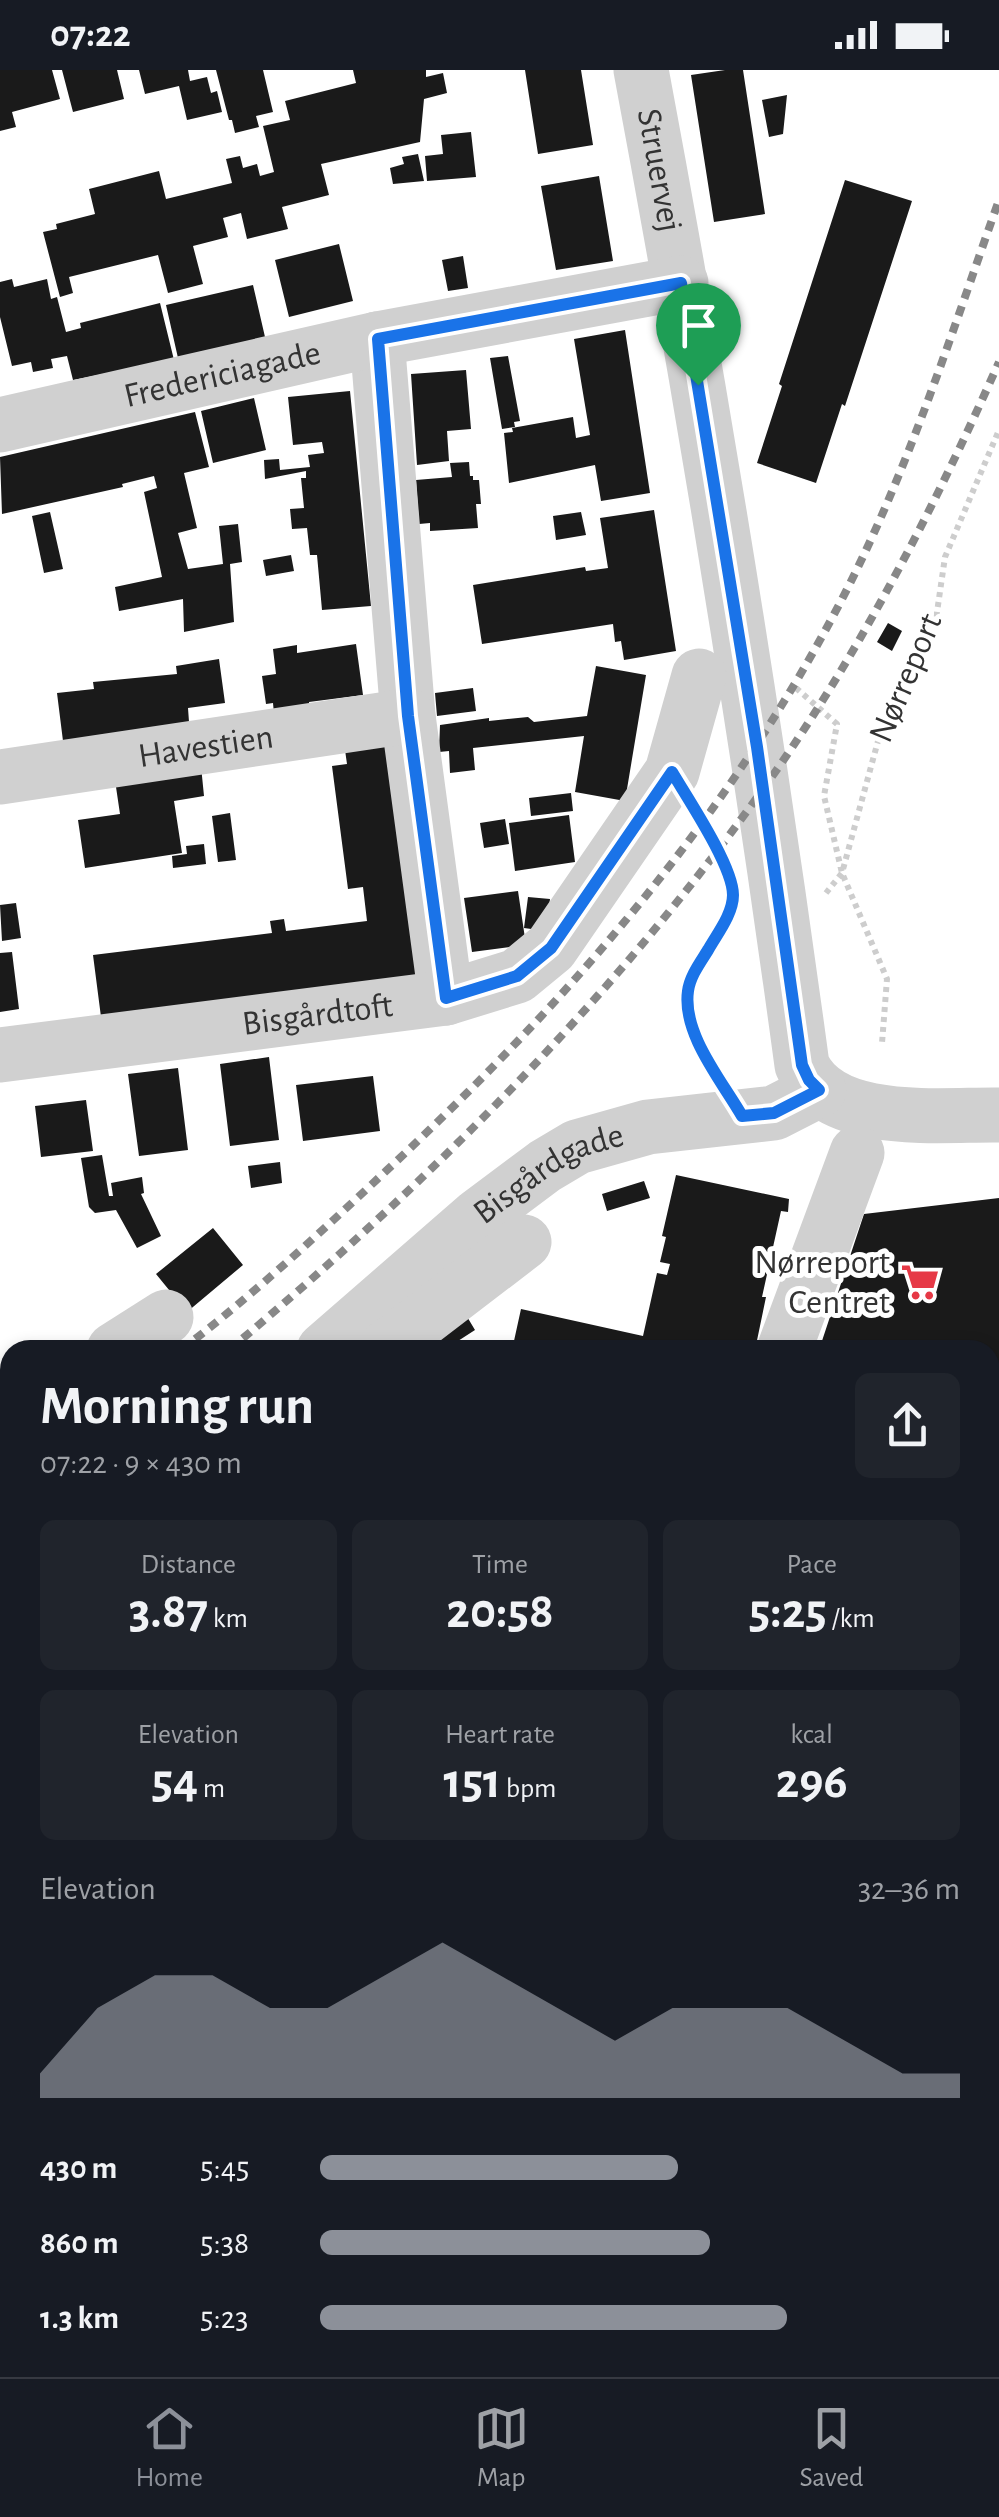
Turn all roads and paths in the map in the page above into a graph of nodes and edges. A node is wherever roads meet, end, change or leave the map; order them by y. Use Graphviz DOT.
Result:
graph roads {
  1 [pos="641,70"];
  2 [pos="681,283"];
  3 [pos="378,339"];
  4 [pos="0,424"];
  5 [pos="999,430"];
  6 [pos="699,676"];
  7 [pos="793,685"];
  8 [pos="408,716"];
  9 [pos="672,772"];
  10 [pos="0,777"];
  11 [pos="842,873"];
  12 [pos="728,878"];
  13 [pos="734,891"];
  14 [pos="446,998"];
  15 [pos="882,1043"];
  16 [pos="0,1054"];
  17 [pos="819,1090"];
  18 [pos="742,1116"];
  19 [pos="999,1116"];
  20 [pos="857,1153"];
  21 [pos="524,1242"];
  22 [pos="166,1317"];
  23 [pos="130,1340"];
  24 [pos="335,1340"];
  25 [pos="396,1340"];
  26 [pos="788,1340"];
  1 -- 2 [label="street, Struervej"];
  2 -- 3 [label="street, Fredericiagade"];
  2 -- 17 [label="street, Struervej"];
  3 -- 4 [label="street, Fredericiagade"];
  3 -- 8 [label="street"];
  5 -- 11 [label="path, Nørreport"];
  6 -- 9 [label="street, Bisgårdtoft"];
  7 -- 11 [label="path"];
  8 -- 10 [label="street, Havestien"];
  8 -- 14 [label="street"];
  9 -- 12 [label="path"];
  9 -- 14 [label="street, Bisgårdtoft"];
  11 -- 15 [label="path"];
  13 -- 18 [label="path"];
  14 -- 16 [label="street, Bisgårdtoft"];
  17 -- 18 [label="street, Bisgårdgade"];
  17 -- 19 [label="street"];
  18 -- 24 [label="street, Bisgårdgade"];
  20 -- 26 [label="street"];
  21 -- 25 [label="street"];
  22 -- 23 [label="street"];
}
